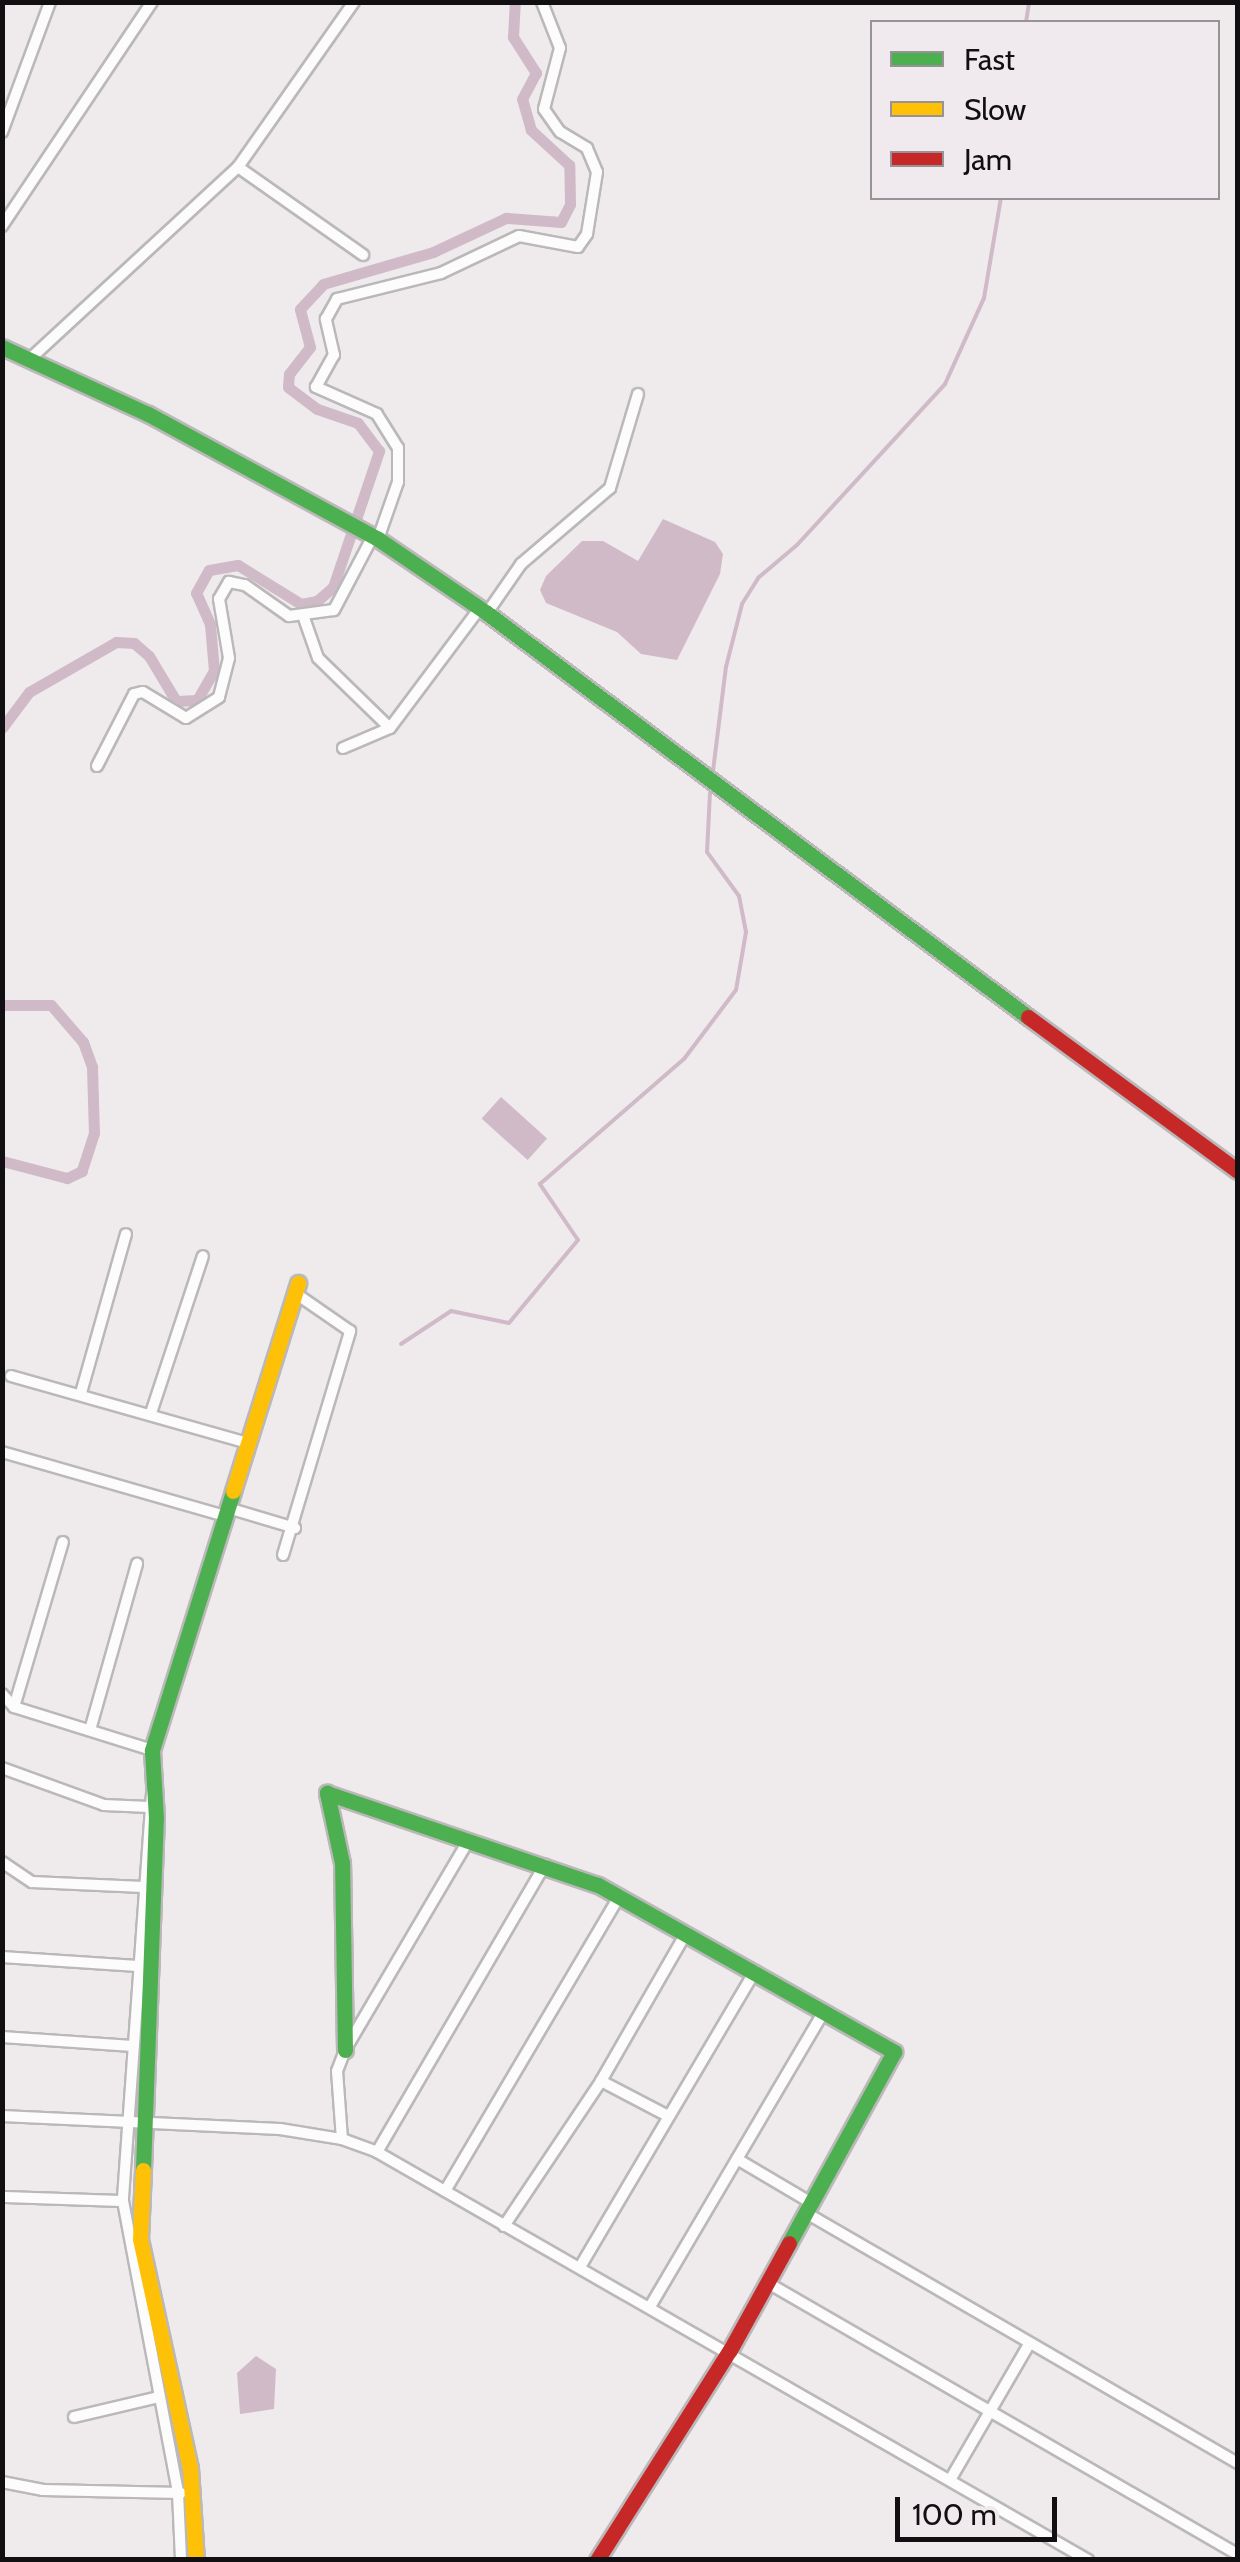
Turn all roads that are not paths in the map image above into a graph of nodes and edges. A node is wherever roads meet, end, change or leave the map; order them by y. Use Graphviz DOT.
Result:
graph roads {
  1 [pos="152,2"];
  2 [pos="354,2"];
  3 [pos="542,2"];
  4 [pos="45,4"];
  5 [pos="2,132"];
  6 [pos="238,167"];
  7 [pos="2,226"];
  8 [pos="363,254"];
  9 [pos="2,346"];
  10 [pos="32,357"];
  11 [pos="638,394"];
  12 [pos="374,537"];
  13 [pos="483,611"];
  14 [pos="304,618"];
  15 [pos="390,728"];
  16 [pos="343,748"];
  17 [pos="96,766"];
  18 [pos="1238,1172"];
  19 [pos="126,1234"];
  20 [pos="202,1256"];
  21 [pos="297,1288"];
  22 [pos="11,1376"];
  23 [pos="80,1393"];
  24 [pos="151,1413"];
  25 [pos="248,1443"];
  26 [pos="2,1452"];
  27 [pos="226,1512"];
  28 [pos="295,1528"];
  29 [pos="62,1542"];
  30 [pos="284,1555"];
  31 [pos="137,1564"];
  32 [pos="2,1694"];
  33 [pos="14,1706"];
  34 [pos="90,1730"];
  35 [pos="152,1750"];
  36 [pos="2,1768"];
  37 [pos="151,1802"];
  38 [pos="468,1841"];
  39 [pos="2,1862"];
  40 [pos="546,1865"];
  41 [pos="143,1887"];
  42 [pos="620,1895"];
  43 [pos="686,1933"];
  44 [pos="2,1957"];
  45 [pos="138,1966"];
  46 [pos="755,1971"];
  47 [pos="823,2013"];
  48 [pos="2,2037"];
  49 [pos="133,2046"];
  50 [pos="345,2050"];
  51 [pos="601,2080"];
  52 [pos="2,2116"];
  53 [pos="668,2116"];
  54 [pos="137,2124"];
  55 [pos="342,2139"];
  56 [pos="377,2152"];
  57 [pos="737,2159"];
  58 [pos="445,2191"];
  59 [pos="2,2197"];
  60 [pos="122,2201"];
  61 [pos="810,2209"];
  62 [pos="504,2226"];
  63 [pos="580,2266"];
  64 [pos="768,2283"];
  65 [pos="651,2305"];
  66 [pos="1030,2344"];
  67 [pos="730,2350"];
  68 [pos="160,2397"];
  69 [pos="990,2410"];
  70 [pos="74,2416"];
  71 [pos="1238,2463"];
  72 [pos="950,2480"];
  73 [pos="2,2482"];
  74 [pos="186,2492"];
  75 [pos="1236,2555"];
  76 [pos="181,2560"];
  77 [pos="196,2560"];
  78 [pos="596,2560"];
  79 [pos="1088,2560"];
  1 -- 7 [label="street"];
  2 -- 6 [label="street"];
  3 -- 12 [label="street"];
  4 -- 5 [label="street"];
  6 -- 8 [label="street"];
  6 -- 10 [label="street"];
  9 -- 10 [label="street"];
  10 -- 12 [label="street"];
  11 -- 13 [label="street"];
  12 -- 13 [label="street"];
  12 -- 14 [label="street"];
  13 -- 15 [label="street"];
  13 -- 18 [label="street"];
  14 -- 15 [label="street"];
  14 -- 17 [label="street"];
  15 -- 16 [label="street"];
  19 -- 23 [label="street"];
  20 -- 24 [label="street"];
  21 -- 25 [label="street"];
  21 -- 28 [label="street"];
  22 -- 23 [label="street"];
  23 -- 24 [label="street"];
  24 -- 25 [label="street"];
  25 -- 27 [label="street"];
  26 -- 27 [label="street"];
  27 -- 28 [label="street"];
  27 -- 35 [label="street"];
  28 -- 30 [label="street"];
  29 -- 33 [label="street"];
  31 -- 34 [label="street"];
  32 -- 33 [label="street"];
  33 -- 34 [label="street"];
  34 -- 35 [label="street"];
  35 -- 37 [label="street"];
  36 -- 37 [label="street"];
  37 -- 41 [label="street"];
  37 -- 54 [label="street"];
  38 -- 40 [label="street"];
  38 -- 50 [label="street"];
  38 -- 50 [label="street"];
  39 -- 41 [label="street"];
  40 -- 42 [label="street"];
  40 -- 56 [label="street"];
  41 -- 45 [label="street"];
  42 -- 43 [label="street"];
  42 -- 58 [label="street"];
  43 -- 46 [label="street"];
  43 -- 51 [label="street"];
  44 -- 45 [label="street"];
  45 -- 49 [label="street"];
  46 -- 47 [label="street"];
  46 -- 53 [label="street"];
  47 -- 57 [label="street"];
  47 -- 61 [label="street"];
  48 -- 49 [label="street"];
  49 -- 54 [label="street"];
  50 -- 55 [label="street"];
  51 -- 53 [label="street"];
  51 -- 62 [label="street"];
  52 -- 54 [label="street"];
  53 -- 63 [label="street"];
  54 -- 55 [label="street"];
  54 -- 60 [label="street"];
  54 -- 74 [label="street"];
  55 -- 56 [label="street"];
  56 -- 58 [label="street"];
  57 -- 61 [label="street"];
  57 -- 65 [label="street"];
  58 -- 62 [label="street"];
  59 -- 60 [label="street"];
  60 -- 68 [label="street"];
  61 -- 64 [label="street"];
  61 -- 66 [label="street"];
  62 -- 63 [label="street"];
  63 -- 65 [label="street"];
  64 -- 67 [label="street"];
  64 -- 69 [label="street"];
  65 -- 67 [label="street"];
  66 -- 69 [label="street"];
  66 -- 71 [label="street"];
  67 -- 72 [label="street"];
  67 -- 78 [label="street"];
  68 -- 70 [label="street"];
  68 -- 74 [label="street"];
  69 -- 72 [label="street"];
  69 -- 75 [label="street"];
  72 -- 79 [label="street"];
  73 -- 74 [label="street"];
  74 -- 76 [label="street"];
  74 -- 77 [label="street"];
}
